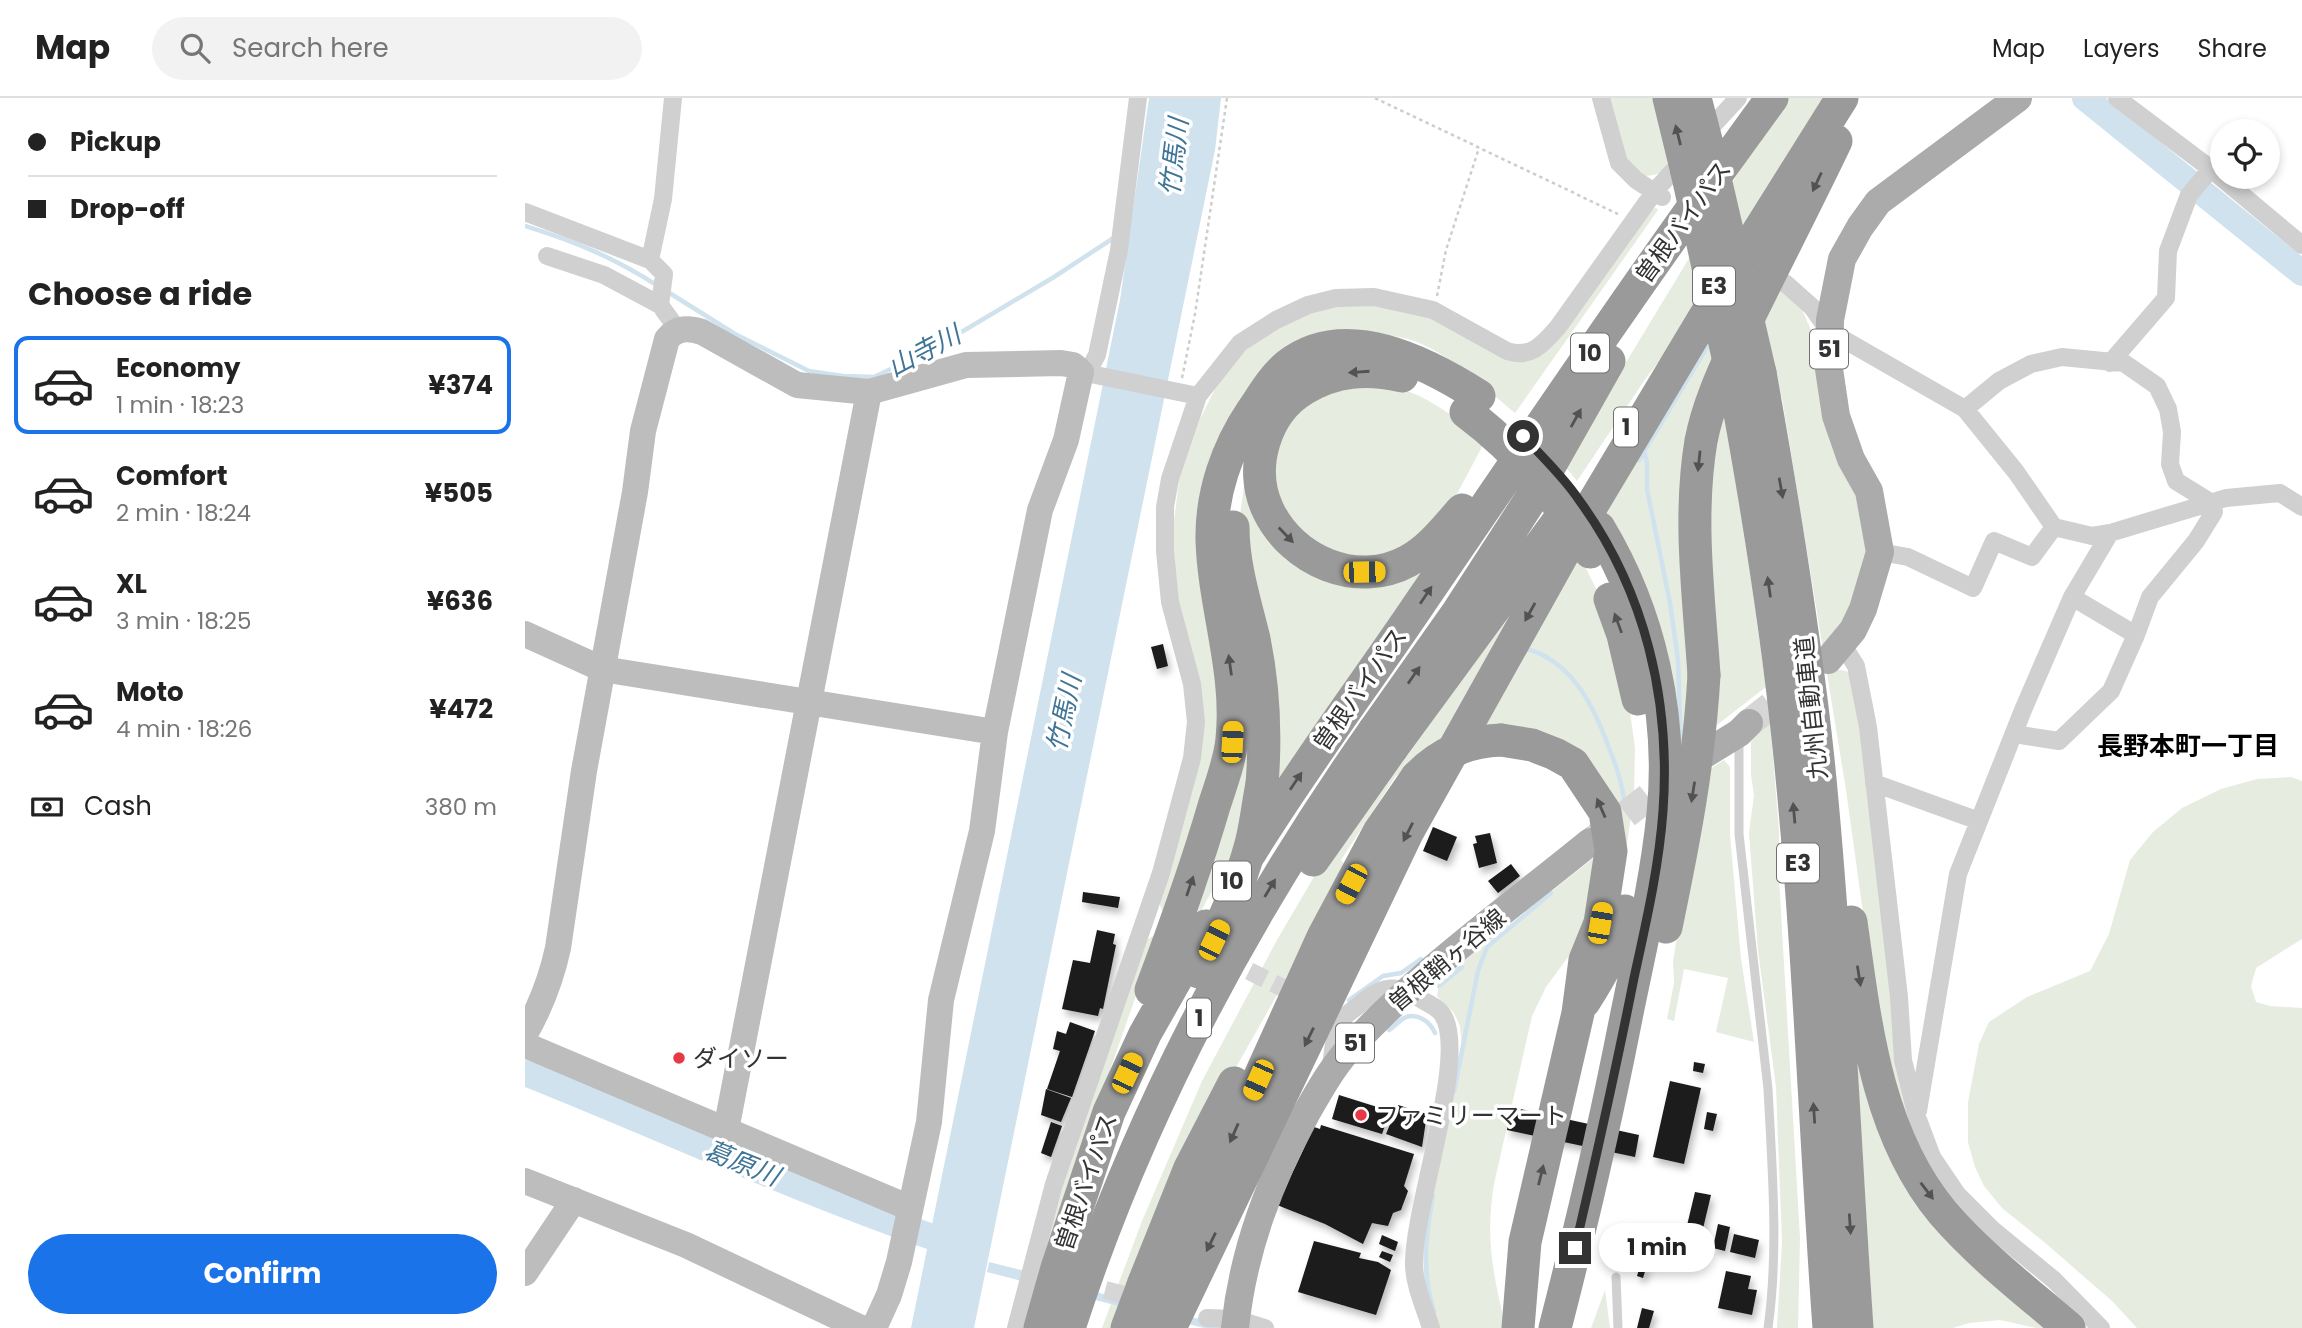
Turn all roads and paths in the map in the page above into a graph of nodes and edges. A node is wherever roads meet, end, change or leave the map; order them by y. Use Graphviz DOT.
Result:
graph roads {
  1 [pos="673,98"];
  2 [pos="1138,98"];
  3 [pos="1227,98"];
  4 [pos="1375,98"];
  5 [pos="1601,98"];
  6 [pos="1669,98"];
  7 [pos="1738,98"];
  8 [pos="1773,98"];
  9 [pos="1842,98"];
  10 [pos="1857,98"];
  11 [pos="2018,98"];
  12 [pos="2117,98"];
  13 [pos="1706,122"];
  14 [pos="1479,148"];
  15 [pos="2210,168"];
  16 [pos="2210,170"];
  17 [pos="1680,172"];
  18 [pos="2235,189"];
  19 [pos="1660,195"];
  20 [pos="525,212"];
  21 [pos="1633,221"];
  22 [pos="1675,230"];
  23 [pos="2302,245"];
  24 [pos="547,256"];
  25 [pos="650,260"];
  26 [pos="1785,283"];
  27 [pos="660,305"];
  28 [pos="1433,310"];
  29 [pos="1704,318"];
  30 [pos="678,330"];
  31 [pos="1829,331"];
  32 [pos="2110,363"];
  33 [pos="1089,373"];
  34 [pos="1176,391"];
  35 [pos="869,392"];
  36 [pos="1198,396"];
  37 [pos="1473,404"];
  38 [pos="1965,409"];
  39 [pos="1252,411"];
  40 [pos="2210,502"];
  41 [pos="2302,507"];
  42 [pos="2054,527"];
  43 [pos="2110,533"];
  44 [pos="1594,540"];
  45 [pos="1880,552"];
  46 [pos="2073,597"];
  47 [pos="1801,619"];
  48 [pos="525,634"];
  49 [pos="2136,635"];
  50 [pos="1834,651"];
  51 [pos="602,669"];
  52 [pos="807,704"];
  53 [pos="1744,728"];
  54 [pos="995,732"];
  55 [pos="2014,734"];
  56 [pos="1383,739"];
  57 [pos="1705,754"];
  58 [pos="1874,783"];
  59 [pos="1979,821"];
  60 [pos="1590,842"];
  61 [pos="1323,937"];
  62 [pos="1406,990"];
  63 [pos="1578,1013"];
  64 [pos="525,1034"];
  65 [pos="525,1045"];
  66 [pos="1612,1086"];
  67 [pos="1109,1112"];
  68 [pos="1917,1118"];
  69 [pos="726,1130"];
  70 [pos="1817,1152"];
  71 [pos="1593,1170"];
  72 [pos="525,1181"];
  73 [pos="574,1200"];
  74 [pos="910,1208"];
  75 [pos="1525,1242"];
  76 [pos="525,1273"];
  77 [pos="1616,1277"];
  78 [pos="1207,1318"];
  79 [pos="1236,1324"];
  80 [pos="861,1328"];
  81 [pos="874,1328"];
  82 [pos="1016,1328"];
  83 [pos="1040,1328"];
  84 [pos="1057,1328"];
  85 [pos="1069,1328"];
  86 [pos="1091,1328"];
  87 [pos="1127,1328"];
  88 [pos="1146,1328"];
  89 [pos="1170,1328"];
  90 [pos="1265,1328"];
  91 [pos="1431,1328"];
  92 [pos="1518,1328"];
  93 [pos="1538,1328"];
  94 [pos="1555,1328"];
  95 [pos="1577,1328"];
  96 [pos="1618,1328"];
  97 [pos="1768,1328"];
  98 [pos="1808,1328"];
  99 [pos="1829,1328"];
  100 [pos="1857,1328"];
  101 [pos="2069,1328"];
  102 [pos="2101,1328"];
  1 -- 25 [label="street"];
  2 -- 33 [label="street"];
  3 -- 34 [label="path"];
  4 -- 14 [label="path"];
  5 -- 19 [label="street"];
  17 -- 6 [label="highway, 九州自動車道, one-way"];
  7 -- 13 [label="street"];
  8 -- 22 [label="highway, 曽根バイパス / 10"];
  56 -- 8 [label="highway, 1, one-way"];
  9 -- 29 [label="highway"];
  10 -- 66 [label="highway, one-way, bridge"];
  11 -- 31 [label="main road, 51"];
  12 -- 15 [label="street"];
  13 -- 47 [label="highway, 九州自動車道 / E3, one-way, bridge"];
  14 -- 21 [label="path"];
  14 -- 28 [label="path"];
  16 -- 32 [label="street"];
  17 -- 19 [label="street"];
  70 -- 17 [label="highway, 九州自動車道 / E3, one-way, bridge"];
  18 -- 23 [label="street"];
  19 -- 21 [label="street"];
  20 -- 25 [label="street"];
  21 -- 28 [label="street"];
  37 -- 22 [label="highway, one-way"];
  67 -- 22 [label="highway, 曽根バイパス / 10, one-way"];
  24 -- 27 [label="street"];
  25 -- 27 [label="street"];
  26 -- 31 [label="street"];
  27 -- 30 [label="street"];
  28 -- 36 [label="street"];
  29 -- 56 [label="highway, 1"];
  29 -- 89 [label="highway, one-way"];
  30 -- 35 [label="street"];
  30 -- 51 [label="street"];
  31 -- 38 [label="street"];
  31 -- 45 [label="main road, 51"];
  32 -- 38 [label="street"];
  32 -- 40 [label="street"];
  33 -- 34 [label="street"];
  33 -- 35 [label="street"];
  33 -- 54 [label="street"];
  34 -- 36 [label="street"];
  35 -- 52 [label="street"];
  36 -- 82 [label="street"];
  37 -- 39 [label="highway"];
  37 -- 44 [label="highway, bridge"];
  38 -- 42 [label="street"];
  67 -- 39 [label="highway, one-way"];
  39 -- 84 [label="highway, bridge"];
  40 -- 41 [label="street"];
  40 -- 43 [label="street"];
  40 -- 49 [label="street"];
  42 -- 43 [label="street"];
  42 -- 45 [label="street"];
  43 -- 46 [label="street"];
  63 -- 44 [label="highway, one-way"];
  44 -- 66 [label="highway"];
  45 -- 50 [label="main road, 51"];
  46 -- 49 [label="street"];
  46 -- 55 [label="street"];
  47 -- 100 [label="highway, 九州自動車道 / E3, one-way"];
  47 -- 101 [label="highway, one-way"];
  48 -- 51 [label="street"];
  49 -- 55 [label="street"];
  50 -- 58 [label="street"];
  51 -- 52 [label="street"];
  51 -- 64 [label="street"];
  52 -- 54 [label="street"];
  52 -- 69 [label="street"];
  53 -- 57 [label="main road"];
  53 -- 97 [label="lane"];
  54 -- 74 [label="street"];
  55 -- 59 [label="street"];
  85 -- 56 [label="highway, 1, one-way, bridge"];
  56 -- 86 [label="highway, 1, bridge"];
  58 -- 59 [label="street"];
  58 -- 68 [label="street"];
  59 -- 68 [label="street"];
  60 -- 62 [label="main road, 曽根鞘ヶ谷線 / 51"];
  63 -- 61 [label="highway, one-way, bridge"];
  61 -- 87 [label="highway, bridge"];
  61 -- 88 [label="highway, one-way"];
  62 -- 79 [label="main road, 曽根鞘ヶ谷線 / 51"];
  62 -- 91 [label="street"];
  75 -- 63 [label="highway, one-way"];
  65 -- 69 [label="street"];
  66 -- 71 [label="highway"];
  67 -- 83 [label="highway, 曽根バイパス / 10"];
  68 -- 102 [label="street"];
  69 -- 74 [label="street"];
  70 -- 98 [label="highway"];
  70 -- 99 [label="highway, 九州自動車道 / E3"];
  71 -- 94 [label="highway"];
  71 -- 95 [label="highway"];
  72 -- 73 [label="street"];
  73 -- 76 [label="street"];
  73 -- 80 [label="street"];
  74 -- 81 [label="street"];
  75 -- 92 [label="highway"];
  75 -- 93 [label="highway"];
  77 -- 96 [label="lane"];
  78 -- 79 [label="street"];
  79 -- 90 [label="street"];
}
